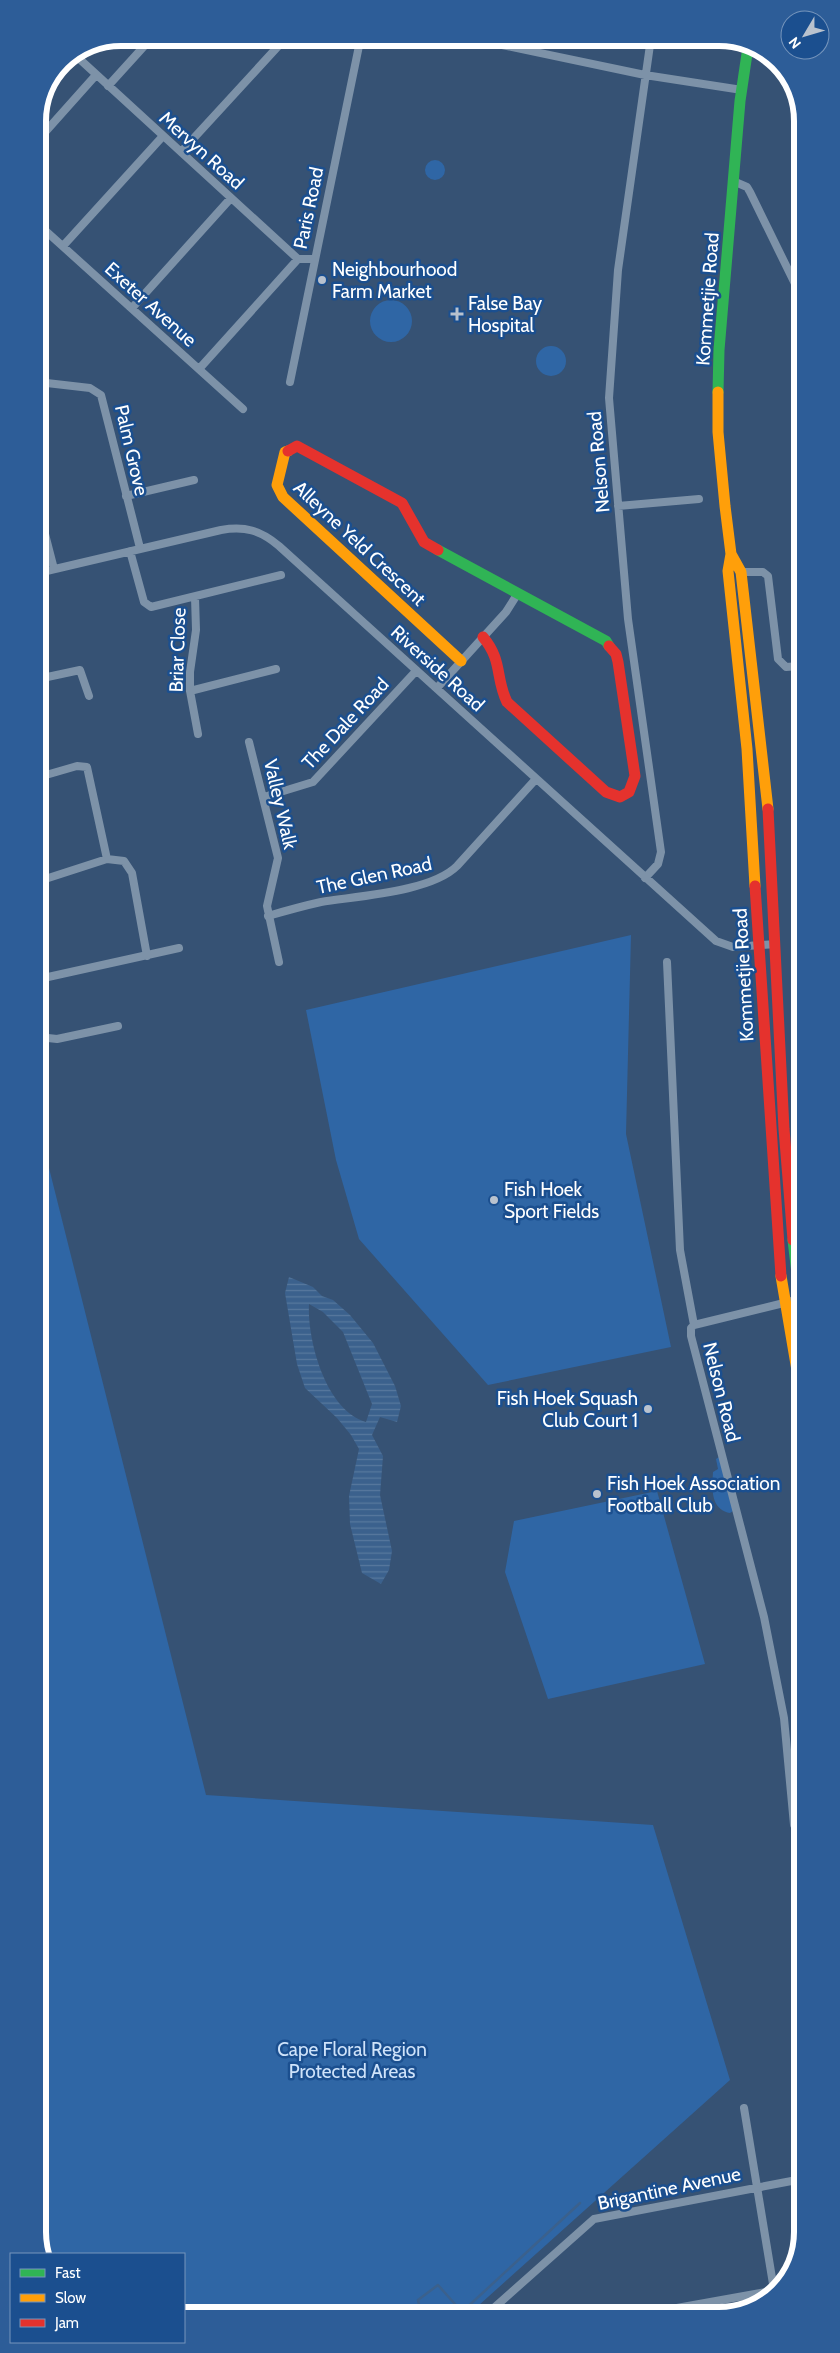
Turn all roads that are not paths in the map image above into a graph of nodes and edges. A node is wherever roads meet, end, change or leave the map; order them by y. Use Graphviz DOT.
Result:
graph roads {
  1 [pos="144,46"];
  2 [pos="278,46"];
  3 [pos="359,46"];
  4 [pos="507,46"];
  5 [pos="650,46"];
  6 [pos="747,52"];
  7 [pos="79,59"];
  8 [pos="96,75"];
  9 [pos="645,75"];
  10 [pos="108,86"];
  11 [pos="742,90"];
  12 [pos="46,131"];
  13 [pos="163,136"];
  14 [pos="181,152"];
  15 [pos="733,182"];
  16 [pos="231,198"];
  17 [pos="46,231"];
  18 [pos="63,246"];
  19 [pos="298,259"];
  20 [pos="314,259"];
  21 [pos="794,282"];
  22 [pos="132,308"];
  23 [pos="198,370"];
  24 [pos="290,382"];
  25 [pos="46,383"];
  26 [pos="243,409"];
  27 [pos="194,480"];
  28 [pos="126,496"];
  29 [pos="699,499"];
  30 [pos="618,506"];
  31 [pos="46,538"];
  32 [pos="140,548"];
  33 [pos="130,551"];
  34 [pos="731,554"];
  35 [pos="54,569"];
  36 [pos="46,571"];
  37 [pos="741,572"];
  38 [pos="281,575"];
  39 [pos="518,593"];
  40 [pos="195,597"];
  41 [pos="483,637"];
  42 [pos="461,661"];
  43 [pos="794,666"];
  44 [pos="276,669"];
  45 [pos="416,671"];
  46 [pos="46,677"];
  47 [pos="436,688"];
  48 [pos="190,692"];
  49 [pos="89,696"];
  50 [pos="198,734"];
  51 [pos="249,742"];
  52 [pos="46,775"];
  53 [pos="535,780"];
  54 [pos="264,797"];
  55 [pos="107,859"];
  56 [pos="645,878"];
  57 [pos="46,879"];
  58 [pos="268,916"];
  59 [pos="776,944"];
  60 [pos="758,946"];
  61 [pos="179,948"];
  62 [pos="146,956"];
  63 [pos="279,962"];
  64 [pos="667,962"];
  65 [pos="46,977"];
  66 [pos="118,1026"];
  67 [pos="46,1038"];
  68 [pos="794,1238"];
  69 [pos="784,1301"];
  70 [pos="794,1302"];
  71 [pos="694,1325"];
  72 [pos="794,1356"];
  73 [pos="794,1795"];
  74 [pos="744,2108"];
  75 [pos="794,2180"];
  76 [pos="756,2187"];
  77 [pos="772,2284"];
  78 [pos="762,2293"];
  79 [pos="495,2307"];
  80 [pos="682,2307"];
  1 -- 10 [label="street"];
  2 -- 14 [label="street"];
  3 -- 20 [label="street, Paris Road"];
  4 -- 9 [label="street"];
  5 -- 9 [label="street, Nelson Road"];
  6 -- 11 [label="main road, Kommetjie Road"];
  7 -- 8 [label="street, Mervyn Road"];
  8 -- 10 [label="street, Mervyn Road"];
  8 -- 12 [label="street"];
  9 -- 11 [label="street"];
  9 -- 30 [label="street, Nelson Road"];
  10 -- 13 [label="street, Mervyn Road"];
  11 -- 15 [label="main road, Kommetjie Road"];
  13 -- 14 [label="street, Mervyn Road"];
  13 -- 18 [label="street"];
  14 -- 16 [label="street, Mervyn Road"];
  15 -- 21 [label="street"];
  15 -- 34 [label="main road, Kommetjie Road"];
  16 -- 19 [label="street, Mervyn Road"];
  16 -- 22 [label="street"];
  17 -- 18 [label="street, Exeter Avenue"];
  18 -- 22 [label="street, Exeter Avenue"];
  19 -- 20 [label="street"];
  19 -- 23 [label="street"];
  20 -- 24 [label="street, Paris Road"];
  22 -- 23 [label="street, Exeter Avenue"];
  23 -- 26 [label="street, Exeter Avenue"];
  25 -- 28 [label="street, Palm Grove"];
  27 -- 28 [label="street"];
  28 -- 32 [label="street, Palm Grove"];
  29 -- 30 [label="street"];
  30 -- 56 [label="street, Nelson Road"];
  31 -- 35 [label="street"];
  32 -- 33 [label="street, Riverside Road"];
  32 -- 45 [label="street, Riverside Road"];
  33 -- 35 [label="street, Riverside Road"];
  33 -- 40 [label="street"];
  34 -- 37 [label="main road, Kommetjie Road"];
  34 -- 60 [label="main road, Kommetjie Road"];
  35 -- 36 [label="street, Riverside Road"];
  37 -- 43 [label="street"];
  37 -- 59 [label="main road, Kommetjie Road"];
  38 -- 40 [label="street"];
  39 -- 41 [label="street"];
  39 -- 41 [label="main road, Alleyne Yeld Crescent"];
  39 -- 42 [label="main road, Alleyne Yeld Crescent"];
  40 -- 48 [label="street, Briar Close"];
  41 -- 42 [label="street"];
  42 -- 47 [label="street"];
  44 -- 48 [label="street"];
  45 -- 47 [label="street, Riverside Road"];
  45 -- 54 [label="street, The Dale Road"];
  46 -- 49 [label="street"];
  47 -- 53 [label="street, Riverside Road"];
  48 -- 50 [label="street, Briar Close"];
  51 -- 54 [label="street, Valley Walk"];
  52 -- 55 [label="street"];
  53 -- 56 [label="street, Riverside Road"];
  53 -- 58 [label="street, The Glen Road"];
  54 -- 58 [label="street, Valley Walk"];
  55 -- 57 [label="street"];
  55 -- 62 [label="street"];
  56 -- 60 [label="street, Riverside Road"];
  58 -- 63 [label="street, Valley Walk"];
  59 -- 60 [label="street, Riverside Road"];
  59 -- 68 [label="main road, Kommetjie Road"];
  60 -- 69 [label="main road, Kommetjie Road"];
  61 -- 62 [label="street"];
  62 -- 65 [label="street"];
  64 -- 71 [label="street, Nelson Road"];
  66 -- 67 [label="street"];
  69 -- 70 [label="street"];
  69 -- 71 [label="street"];
  69 -- 72 [label="main road, Kommetjie Road"];
  71 -- 73 [label="street, Nelson Road"];
  74 -- 76 [label="street"];
  75 -- 76 [label="street, Brigantine Avenue"];
  76 -- 77 [label="street"];
  76 -- 79 [label="street, Brigantine Avenue"];
  78 -- 80 [label="street"];
}
